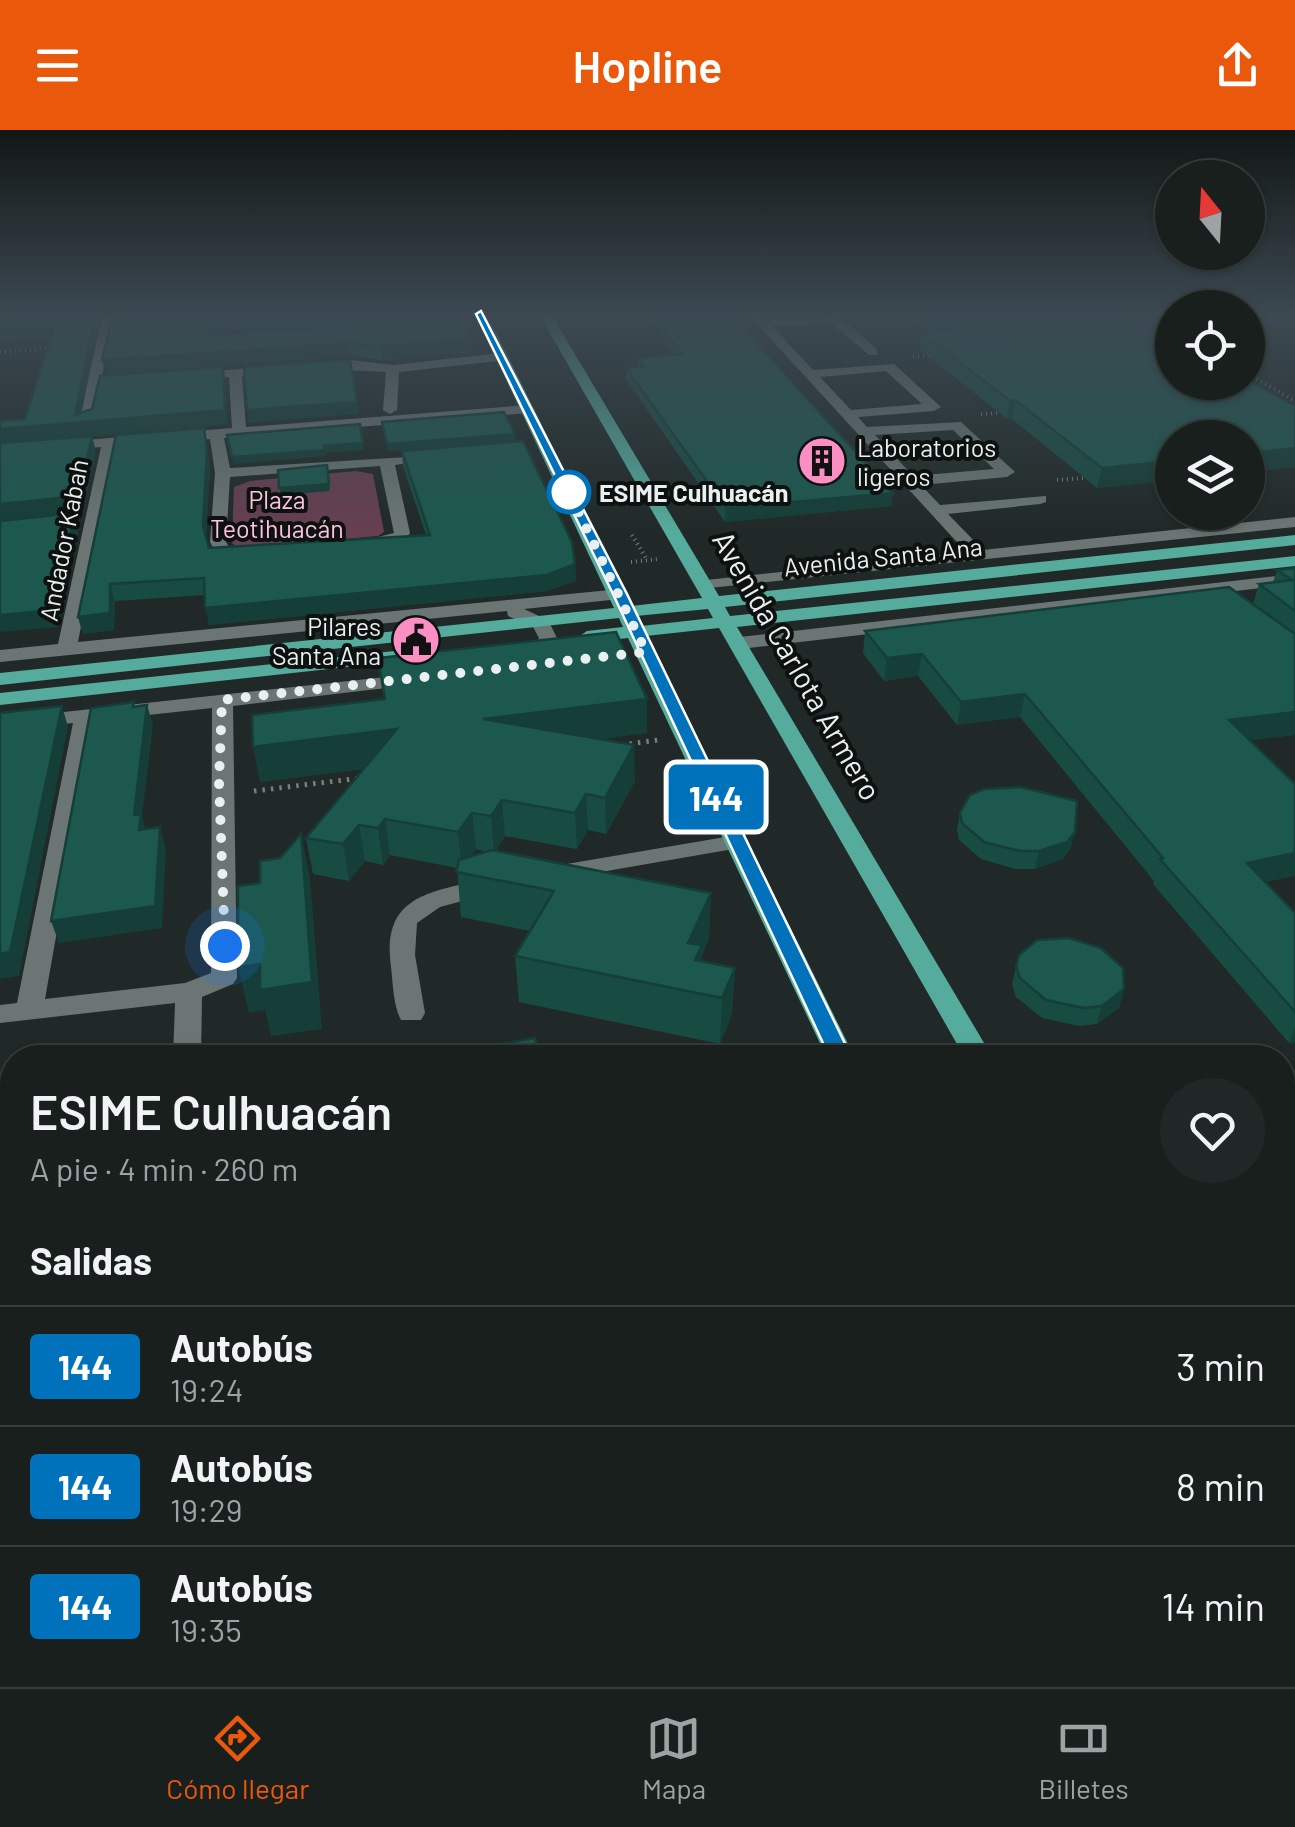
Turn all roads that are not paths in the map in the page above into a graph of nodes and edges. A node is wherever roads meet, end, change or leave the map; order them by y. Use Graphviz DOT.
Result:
graph roads {
  1 [pos="93,387"];
  2 [pos="236,387"];
  3 [pos="392,387"];
  4 [pos="516,387"];
  5 [pos="589,387"];
  6 [pos="822,387"];
  7 [pos="911,387"];
  8 [pos="528,409"];
  9 [pos="390,410"];
  10 [pos="848,414"];
  11 [pos="84,423"];
  12 [pos="240,432"];
  13 [pos="864,432"];
  14 [pos="216,434"];
  15 [pos="110,442"];
  16 [pos="546,446"];
  17 [pos="526,448"];
  18 [pos="0,451"];
  19 [pos="427,458"];
  20 [pos="387,461"];
  21 [pos="223,473"];
  22 [pos="910,481"];
  23 [pos="1040,499"];
  24 [pos="936,510"];
  25 [pos="96,519"];
  26 [pos="76,521"];
  27 [pos="1295,522"];
  28 [pos="1295,540"];
  29 [pos="353,546"];
  30 [pos="260,553"];
  31 [pos="978,556"];
  32 [pos="1295,561"];
  33 [pos="928,562"];
  34 [pos="1295,579"];
  35 [pos="706,585"];
  36 [pos="1212,588"];
  37 [pos="620,594"];
  38 [pos="469,610"];
  39 [pos="1240,610"];
  40 [pos="980,617"];
  41 [pos="740,644"];
  42 [pos="66,649"];
  43 [pos="0,656"];
  44 [pos="555,664"];
  45 [pos="442,677"];
  46 [pos="0,679"];
  47 [pos="363,685"];
  48 [pos="0,699"];
  49 [pos="222,700"];
  50 [pos="366,707"];
  51 [pos="86,715"];
  52 [pos="0,725"];
  53 [pos="737,842"];
  54 [pos="190,992"];
  55 [pos="29,1010"];
  56 [pos="411,1013"];
  57 [pos="0,1014"];
  58 [pos="188,1045"];
  59 [pos="835,1045"];
  60 [pos="972,1045"];
  1 -- 11 [label="street"];
  2 -- 12 [label="street"];
  3 -- 9 [label="street"];
  4 -- 8 [label="main road"];
  5 -- 35 [label="main road, Avenida Carlota Armero"];
  6 -- 10 [label="street"];
  7 -- 10 [label="street"];
  8 -- 12 [label="street"];
  8 -- 16 [label="main road"];
  10 -- 13 [label="street"];
  12 -- 14 [label="street"];
  13 -- 22 [label="street"];
  13 -- 22 [label="street"];
  14 -- 15 [label="street"];
  14 -- 21 [label="street"];
  15 -- 18 [label="street"];
  15 -- 25 [label="street, Andador Kabah"];
  16 -- 17 [label="street"];
  16 -- 37 [label="main road"];
  19 -- 20 [label="street"];
  20 -- 21 [label="street"];
  20 -- 29 [label="street"];
  21 -- 30 [label="street"];
  22 -- 24 [label="street"];
  23 -- 24 [label="street"];
  24 -- 31 [label="street"];
  25 -- 26 [label="street"];
  25 -- 42 [label="street, Andador Kabah"];
  27 -- 31 [label="street, Avenida Santa Ana"];
  28 -- 46 [label="main road, Avenida Santa Ana"];
  31 -- 33 [label="street, Avenida Santa Ana"];
  32 -- 48 [label="main road, Avenida Santa Ana"];
  33 -- 35 [label="street, Avenida Santa Ana"];
  33 -- 40 [label="street"];
  34 -- 36 [label="street"];
  35 -- 41 [label="main road, Avenida Carlota Armero"];
  36 -- 39 [label="street"];
  36 -- 40 [label="street"];
  37 -- 38 [label="street"];
  37 -- 53 [label="main road"];
  38 -- 42 [label="street"];
  38 -- 44 [label="street"];
  40 -- 41 [label="street"];
  41 -- 60 [label="main road, Avenida Carlota Armero"];
  42 -- 43 [label="street"];
  45 -- 47 [label="street"];
  47 -- 49 [label="street"];
  47 -- 50 [label="street"];
  49 -- 51 [label="street"];
  49 -- 54 [label="street"];
  51 -- 52 [label="street"];
  51 -- 55 [label="street"];
  53 -- 56 [label="street"];
  53 -- 59 [label="main road"];
  54 -- 55 [label="street"];
  54 -- 58 [label="street"];
  55 -- 57 [label="street"];
}
